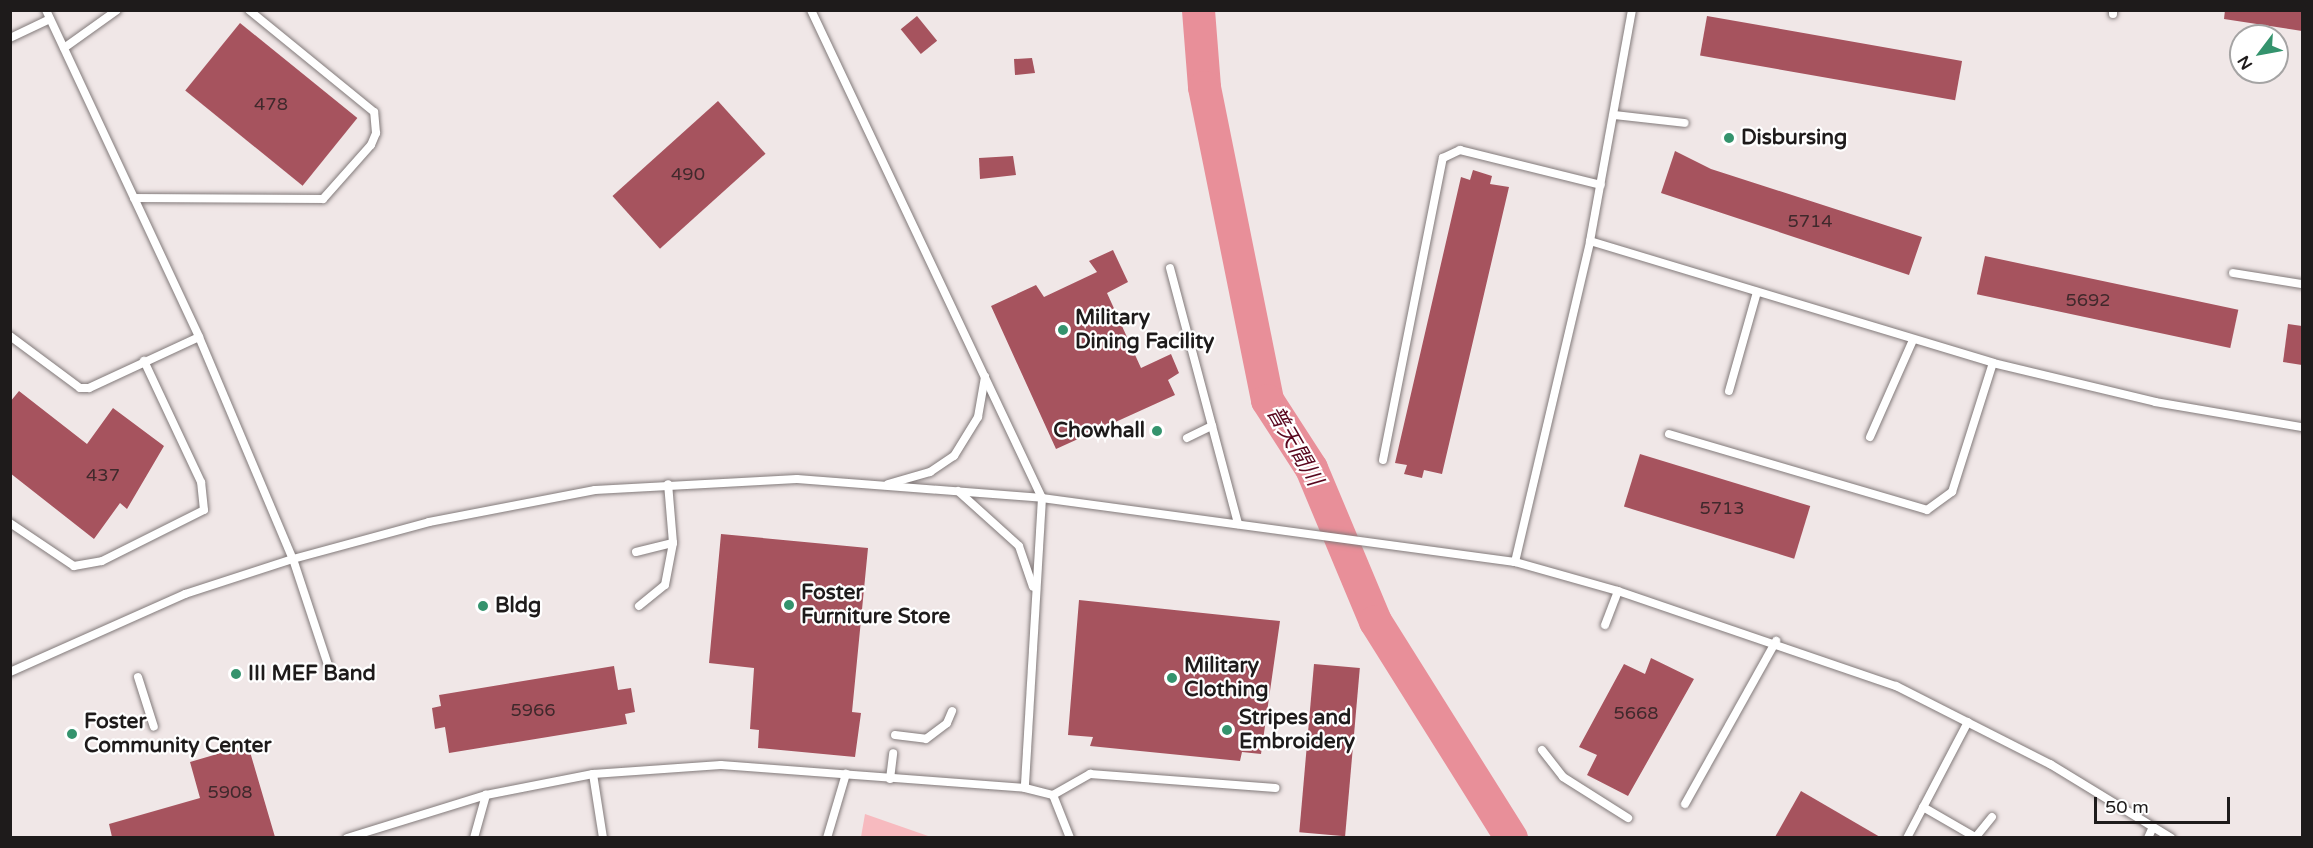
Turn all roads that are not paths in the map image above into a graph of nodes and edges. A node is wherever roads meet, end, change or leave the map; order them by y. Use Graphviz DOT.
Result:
graph roads {
  1 [pos="46,10"];
  2 [pos="117,10"];
  3 [pos="249,10"];
  4 [pos="811,10"];
  5 [pos="1632,10"];
  6 [pos="50,19"];
  7 [pos="10,38"];
  8 [pos="64,48"];
  9 [pos="1614,114"];
  10 [pos="1685,123"];
  11 [pos="1601,185"];
  12 [pos="134,198"];
  13 [pos="1590,241"];
  14 [pos="1170,268"];
  15 [pos="2233,273"];
  16 [pos="2302,284"];
  17 [pos="1757,292"];
  18 [pos="10,336"];
  19 [pos="199,337"];
  20 [pos="1913,340"];
  21 [pos="144,361"];
  22 [pos="1993,363"];
  23 [pos="985,376"];
  24 [pos="1729,391"];
  25 [pos="1212,426"];
  26 [pos="2302,427"];
  27 [pos="1669,434"];
  28 [pos="1870,437"];
  29 [pos="1187,438"];
  30 [pos="1383,460"];
  31 [pos="668,484"];
  32 [pos="880,486"];
  33 [pos="958,491"];
  34 [pos="1042,498"];
  35 [pos="10,523"];
  36 [pos="1238,524"];
  37 [pos="673,543"];
  38 [pos="636,552"];
  39 [pos="293,559"];
  40 [pos="1515,562"];
  41 [pos="1618,591"];
  42 [pos="1035,598"];
  43 [pos="639,606"];
  44 [pos="1605,625"];
  45 [pos="1776,641"];
  46 [pos="10,672"];
  47 [pos="331,674"];
  48 [pos="138,677"];
  49 [pos="952,711"];
  50 [pos="1968,722"];
  51 [pos="154,727"];
  52 [pos="895,735"];
  53 [pos="1542,750"];
  54 [pos="893,753"];
  55 [pos="593,774"];
  56 [pos="846,774"];
  57 [pos="890,779"];
  58 [pos="1025,788"];
  59 [pos="1275,788"];
  60 [pos="486,795"];
  61 [pos="1053,795"];
  62 [pos="1685,804"];
  63 [pos="1923,807"];
  64 [pos="1992,817"];
  65 [pos="1628,818"];
  66 [pos="2152,826"];
  67 [pos="347,837"];
  68 [pos="474,837"];
  69 [pos="603,837"];
  70 [pos="827,837"];
  71 [pos="1070,837"];
  72 [pos="1907,837"];
  73 [pos="1975,837"];
  74 [pos="2148,837"];
  75 [pos="2171,837"];
  1 -- 6 [label="lane"];
  2 -- 8 [label="lane"];
  3 -- 12 [label="lane"];
  4 -- 23 [label="lane"];
  5 -- 9 [label="lane"];
  6 -- 7 [label="lane"];
  6 -- 8 [label="lane"];
  8 -- 12 [label="lane"];
  9 -- 10 [label="lane"];
  9 -- 11 [label="lane"];
  11 -- 13 [label="lane"];
  11 -- 30 [label="lane"];
  12 -- 19 [label="lane"];
  13 -- 17 [label="lane"];
  13 -- 40 [label="lane"];
  14 -- 25 [label="lane"];
  15 -- 16 [label="lane"];
  17 -- 20 [label="lane"];
  17 -- 24 [label="lane"];
  18 -- 21 [label="lane"];
  19 -- 21 [label="lane"];
  19 -- 39 [label="lane"];
  20 -- 22 [label="lane"];
  20 -- 28 [label="lane"];
  21 -- 35 [label="lane"];
  22 -- 26 [label="lane"];
  22 -- 27 [label="lane"];
  23 -- 32 [label="lane"];
  23 -- 34 [label="lane"];
  25 -- 29 [label="lane"];
  25 -- 36 [label="lane"];
  31 -- 32 [label="lane"];
  31 -- 37 [label="lane"];
  31 -- 39 [label="lane"];
  32 -- 33 [label="lane"];
  33 -- 34 [label="lane"];
  33 -- 42 [label="lane"];
  34 -- 36 [label="lane"];
  34 -- 42 [label="lane"];
  36 -- 40 [label="lane"];
  37 -- 38 [label="lane"];
  37 -- 43 [label="lane"];
  39 -- 46 [label="lane"];
  39 -- 47 [label="lane"];
  40 -- 41 [label="lane"];
  41 -- 44 [label="lane"];
  41 -- 45 [label="lane"];
  42 -- 58 [label="lane"];
  45 -- 50 [label="lane"];
  45 -- 62 [label="lane"];
  48 -- 51 [label="lane"];
  49 -- 52 [label="lane"];
  50 -- 63 [label="lane"];
  50 -- 66 [label="lane"];
  53 -- 65 [label="lane"];
  54 -- 57 [label="lane"];
  55 -- 56 [label="lane"];
  55 -- 60 [label="lane"];
  55 -- 69 [label="lane"];
  56 -- 57 [label="lane"];
  56 -- 70 [label="lane"];
  57 -- 58 [label="lane"];
  58 -- 61 [label="lane"];
  59 -- 61 [label="lane"];
  60 -- 67 [label="lane"];
  60 -- 68 [label="lane"];
  61 -- 71 [label="lane"];
  63 -- 72 [label="lane"];
  63 -- 73 [label="lane"];
  64 -- 73 [label="lane"];
  66 -- 74 [label="lane"];
  66 -- 75 [label="lane"];
}
